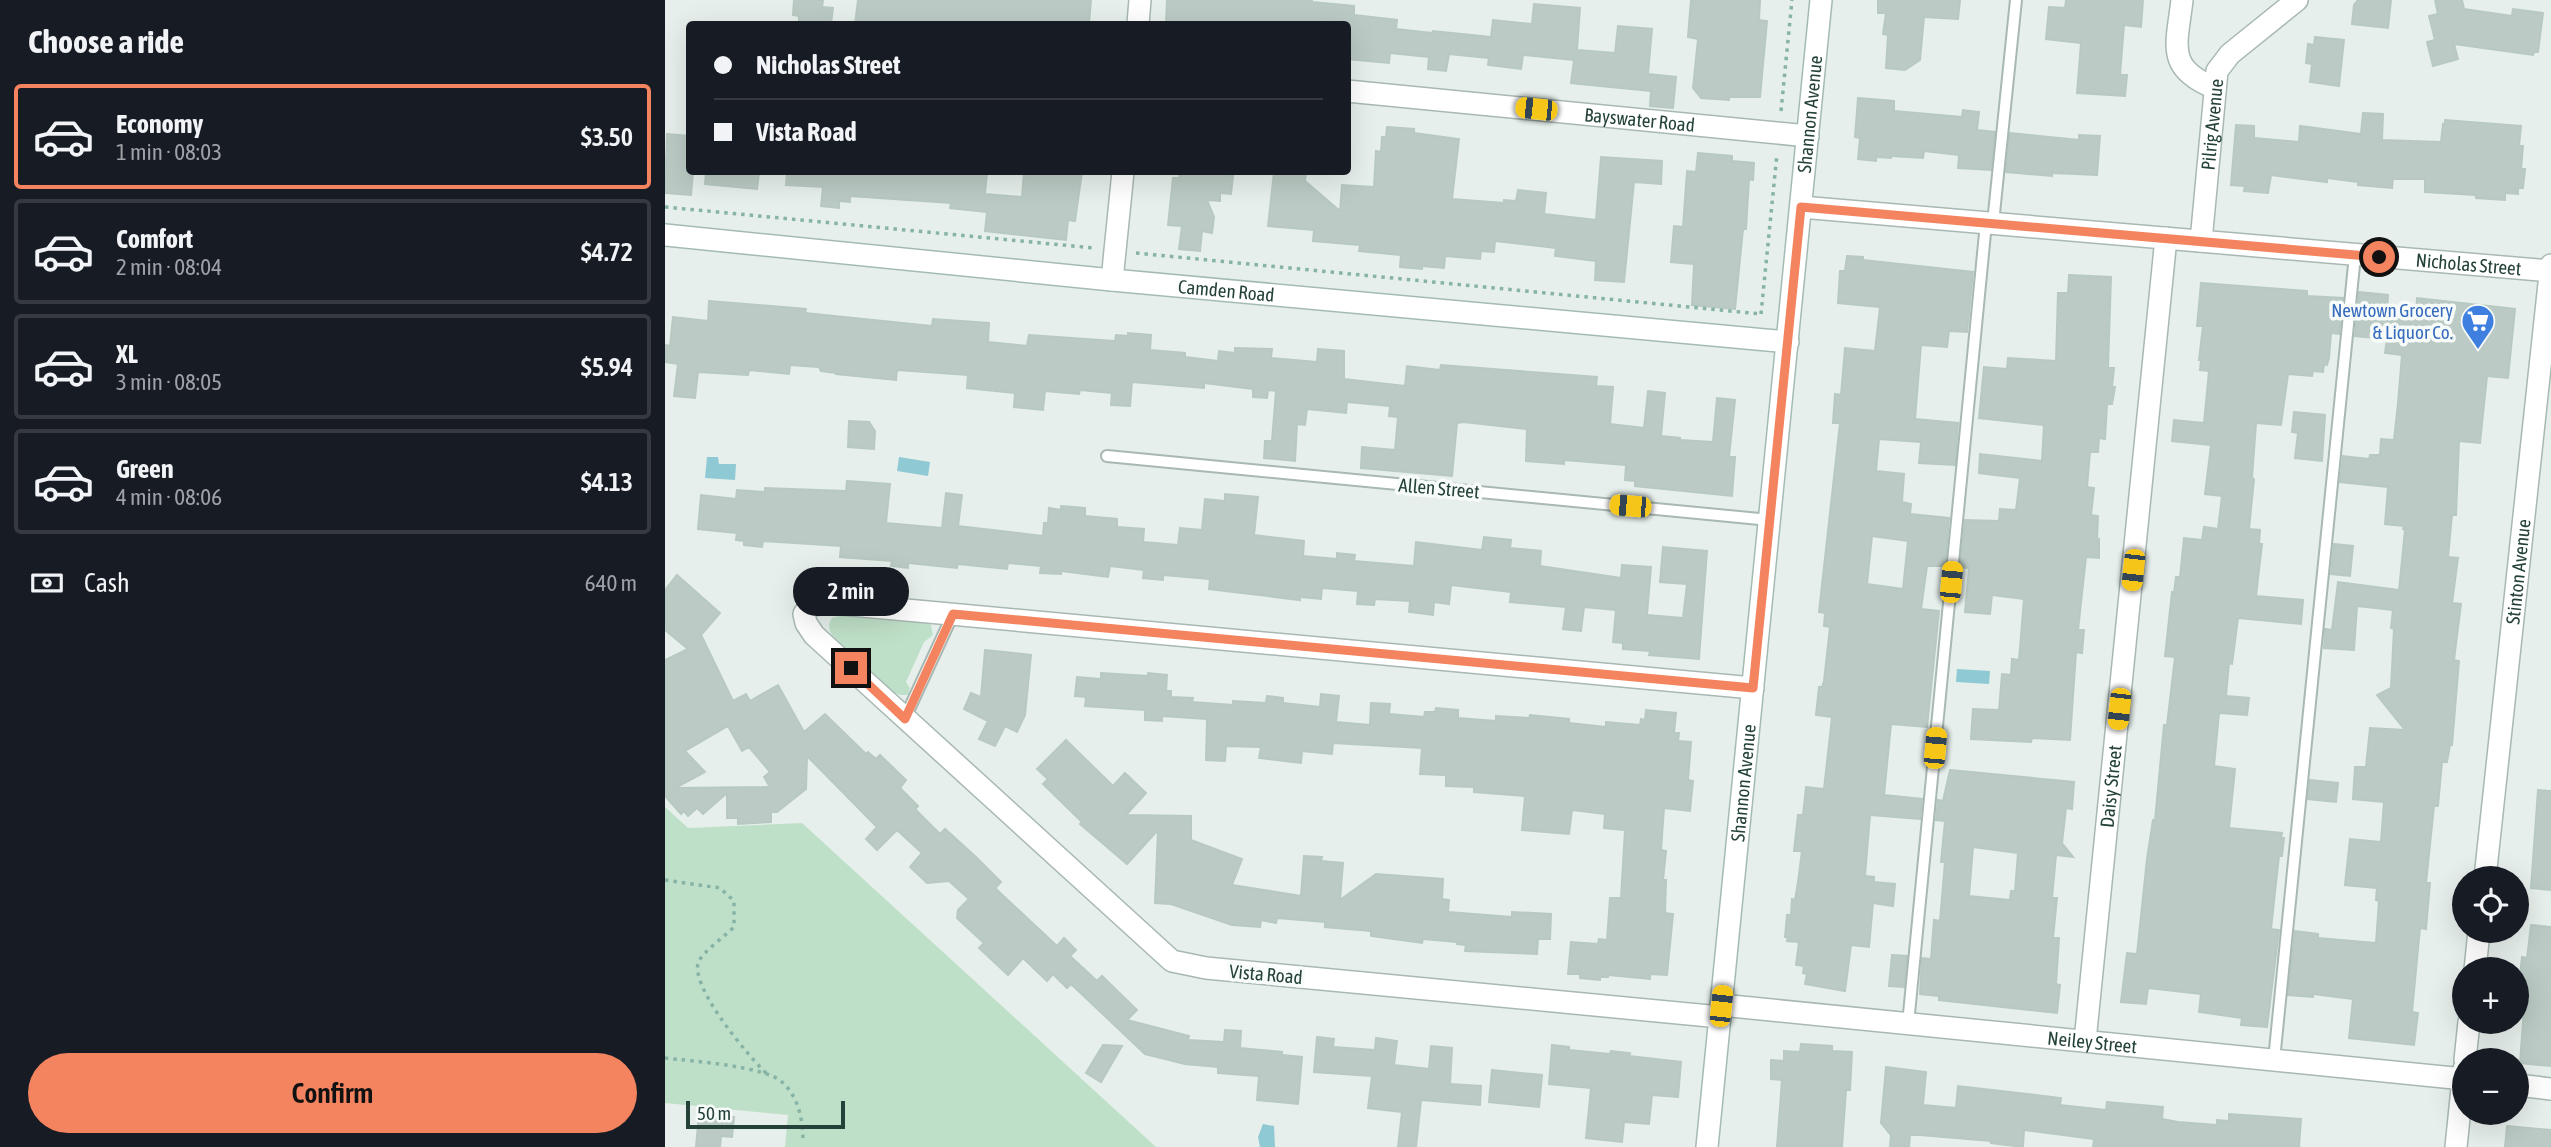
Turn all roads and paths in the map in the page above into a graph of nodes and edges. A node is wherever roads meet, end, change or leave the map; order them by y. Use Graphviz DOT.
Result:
graph roads {
  1 [pos="1140,0"];
  2 [pos="1792,0"];
  3 [pos="1821,0"];
  4 [pos="2015,0"];
  5 [pos="2182,0"];
  6 [pos="2297,0"];
  7 [pos="1138,21"];
  8 [pos="2215,88"];
  9 [pos="1351,91"];
  10 [pos="1779,133"];
  11 [pos="1808,136"];
  12 [pos="1123,175"];
  13 [pos="665,206"];
  14 [pos="1801,207"];
  15 [pos="1989,223"];
  16 [pos="665,235"];
  17 [pos="2166,238"];
  18 [pos="2201,241"];
  19 [pos="1115,251"];
  20 [pos="2355,255"];
  21 [pos="2551,268"];
  22 [pos="1112,279"];
  23 [pos="1761,314"];
  24 [pos="1760,323"];
  25 [pos="1788,342"];
  26 [pos="1107,456"];
  27 [pos="1770,520"];
  28 [pos="953,614"];
  29 [pos="1753,688"];
  30 [pos="905,719"];
  31 [pos="2485,866"];
  32 [pos="665,880"];
  33 [pos="1720,1011"];
  34 [pos="1908,1024"];
  35 [pos="2085,1041"];
  36 [pos="665,1058"];
  37 [pos="2274,1060"];
  38 [pos="2452,1071"];
  39 [pos="767,1074"];
  40 [pos="2529,1086"];
  41 [pos="2551,1089"];
  42 [pos="2458,1125"];
  43 [pos="803,1142"];
  44 [pos="1707,1147"];
  45 [pos="2456,1147"];
  1 -- 7 [label="street"];
  2 -- 10 [label="path"];
  3 -- 11 [label="street, Shannon Avenue"];
  4 -- 15 [label="lane"];
  5 -- 8 [label="street"];
  6 -- 8 [label="street, Pilrig Avenue"];
  8 -- 18 [label="street, Pilrig Avenue"];
  9 -- 10 [label="street, Bayswater Road"];
  10 -- 11 [label="street, Bayswater Road"];
  10 -- 23 [label="path"];
  11 -- 14 [label="street, Shannon Avenue"];
  12 -- 19 [label="street"];
  13 -- 19 [label="path"];
  14 -- 15 [label="street, Nicholas Street"];
  14 -- 25 [label="street, Shannon Avenue"];
  15 -- 17 [label="street, Nicholas Street"];
  15 -- 34 [label="lane"];
  16 -- 22 [label="street, Camden Road"];
  17 -- 18 [label="street, Nicholas Street"];
  17 -- 35 [label="street, Daisy Street"];
  18 -- 20 [label="street, Nicholas Street"];
  19 -- 22 [label="street"];
  19 -- 23 [label="path"];
  20 -- 21 [label="street, Nicholas Street"];
  20 -- 37 [label="lane"];
  21 -- 31 [label="street, Stinton Avenue"];
  22 -- 25 [label="street, Camden Road"];
  23 -- 24 [label="path"];
  25 -- 27 [label="street, Shannon Avenue"];
  26 -- 27 [label="lane, Allen Street"];
  27 -- 29 [label="street, Shannon Avenue"];
  28 -- 29 [label="street"];
  28 -- 30 [label="lane"];
  28 -- 30 [label="street, Vista Road"];
  29 -- 33 [label="street, Shannon Avenue"];
  30 -- 33 [label="street, Vista Road"];
  32 -- 39 [label="path"];
  33 -- 34 [label="street, Neiley Street"];
  33 -- 44 [label="street, Shannon Avenue"];
  34 -- 35 [label="street, Neiley Street"];
  35 -- 37 [label="street, Neiley Street"];
  36 -- 39 [label="path"];
  37 -- 38 [label="street, Neiley Street"];
  39 -- 43 [label="path"];
  40 -- 41 [label="street"];
  42 -- 45 [label="street"];
}
